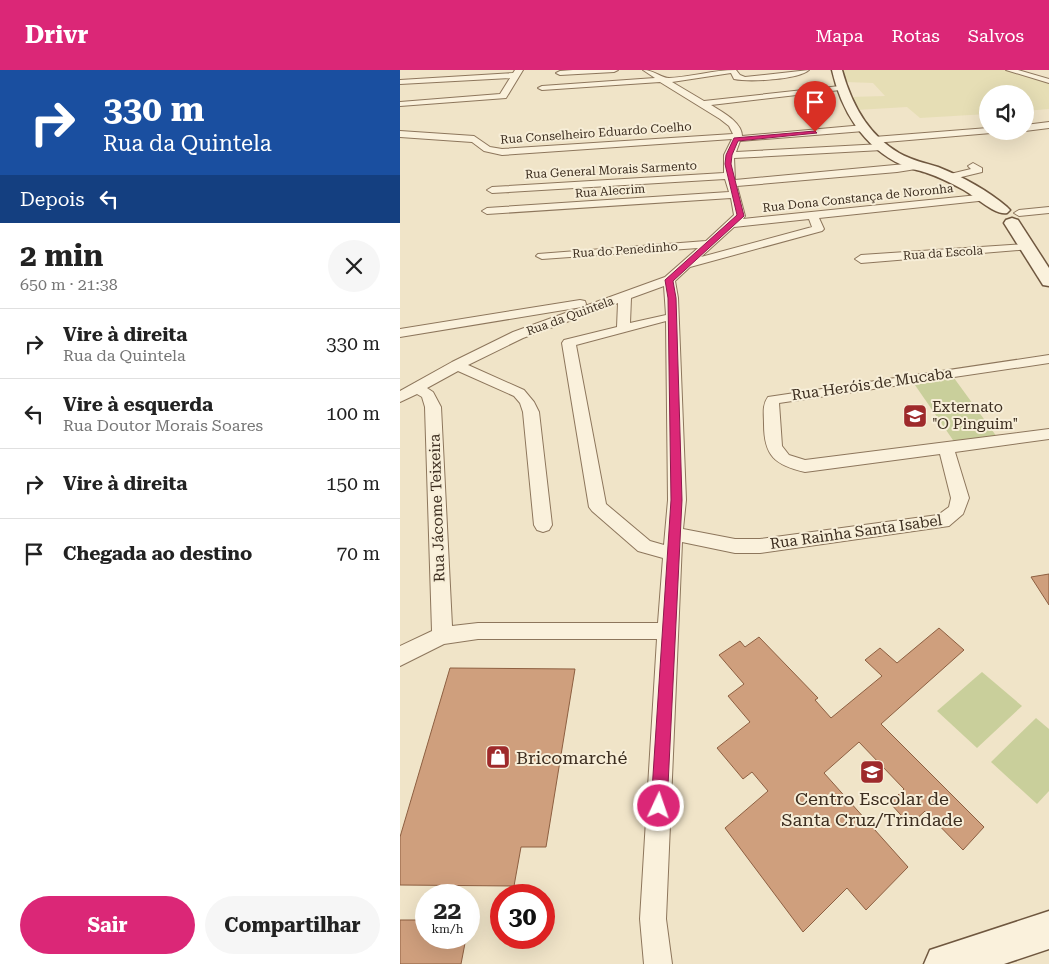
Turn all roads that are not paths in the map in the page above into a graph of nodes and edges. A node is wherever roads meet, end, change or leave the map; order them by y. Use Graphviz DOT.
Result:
graph roads {
  1 [pos="614,70"];
  2 [pos="647,70"];
  3 [pos="806,70"];
  4 [pos="837,70"];
  5 [pos="1010,70"];
  6 [pos="732,71"];
  7 [pos="517,73"];
  8 [pos="560,73"];
  9 [pos="662,80"];
  10 [pos="1049,81"];
  11 [pos="400,82"];
  12 [pos="542,88"];
  13 [pos="841,94"];
  14 [pos="400,104"];
  15 [pos="701,104"];
  16 [pos="784,104"];
  17 [pos="715,112"];
  18 [pos="1049,125"];
  19 [pos="1034,127"];
  20 [pos="864,128"];
  21 [pos="979,132"];
  22 [pos="400,134"];
  23 [pos="736,137"];
  24 [pos="878,143"];
  25 [pos="729,155"];
  26 [pos="916,166"];
  27 [pos="973,166"];
  28 [pos="949,177"];
  29 [pos="732,180"];
  30 [pos="492,190"];
  31 [pos="736,195"];
  32 [pos="988,198"];
  33 [pos="1049,210"];
  34 [pos="487,211"];
  35 [pos="1011,215"];
  36 [pos="813,216"];
  37 [pos="730,224"];
  38 [pos="708,244"];
  39 [pos="1026,247"];
  40 [pos="542,256"];
  41 [pos="861,260"];
  42 [pos="686,264"];
  43 [pos="1047,275"];
  44 [pos="669,280"];
  45 [pos="625,296"];
  46 [pos="602,305"];
  47 [pos="664,318"];
  48 [pos="623,329"];
  49 [pos="400,334"];
  50 [pos="1049,359"];
  51 [pos="457,365"];
  52 [pos="417,387"];
  53 [pos="400,397"];
  54 [pos="1049,434"];
  55 [pos="946,448"];
  56 [pos="543,525"];
  57 [pos="674,534"];
  58 [pos="672,554"];
  59 [pos="668,631"];
  60 [pos="442,636"];
  61 [pos="400,657"];
  62 [pos="1049,930"];
  63 [pos="658,964"];
  64 [pos="944,964"];
  1 -- 8 [label="street"];
  2 -- 9 [label="street"];
  3 -- 6 [label="street"];
  4 -- 13 [label="main road"];
  5 -- 10 [label="street"];
  6 -- 9 [label="street"];
  7 -- 11 [label="street"];
  7 -- 14 [label="street"];
  9 -- 12 [label="street"];
  9 -- 15 [label="street"];
  13 -- 15 [label="street"];
  13 -- 20 [label="main road"];
  15 -- 17 [label="street"];
  16 -- 17 [label="street"];
  17 -- 23 [label="street"];
  18 -- 19 [label="street"];
  20 -- 23 [label="street, Rua Conselheiro Eduardo Coelho"];
  20 -- 24 [label="main road"];
  21 -- 24 [label="street"];
  22 -- 23 [label="street, Rua Conselheiro Eduardo Coelho"];
  23 -- 25 [label="street"];
  24 -- 25 [label="street"];
  24 -- 26 [label="main road"];
  25 -- 29 [label="street"];
  26 -- 28 [label="main road"];
  26 -- 29 [label="street, Rua General Morais Sarmento"];
  27 -- 28 [label="street"];
  28 -- 32 [label="main road"];
  29 -- 30 [label="street, Rua General Morais Sarmento"];
  29 -- 31 [label="street"];
  31 -- 34 [label="street, Rua Alecrim"];
  31 -- 37 [label="street"];
  32 -- 35 [label="main road"];
  32 -- 36 [label="street, Rua Dona Constança de Noronha"];
  33 -- 35 [label="street"];
  35 -- 39 [label="main road"];
  36 -- 37 [label="street, Rua Dona Constança de Noronha"];
  36 -- 42 [label="street"];
  37 -- 38 [label="street, Rua da Quintela"];
  38 -- 40 [label="street, Rua do Penedinho"];
  38 -- 42 [label="street, Rua da Quintela"];
  39 -- 41 [label="street, Rua da Escola"];
  39 -- 43 [label="main road"];
  42 -- 44 [label="street, Rua da Quintela"];
  44 -- 45 [label="street, Rua da Quintela"];
  44 -- 57 [label="street"];
  45 -- 46 [label="street, Rua da Quintela"];
  45 -- 48 [label="street"];
  46 -- 49 [label="street"];
  46 -- 51 [label="street, Rua da Quintela"];
  47 -- 48 [label="street"];
  48 -- 58 [label="street"];
  50 -- 55 [label="street, Rua Heróis de Mucaba"];
  51 -- 52 [label="street, Rua da Quintela"];
  51 -- 56 [label="street"];
  52 -- 53 [label="street, Rua da Quintela"];
  52 -- 60 [label="street, Rua Jácome Teixeira"];
  54 -- 55 [label="street"];
  55 -- 57 [label="street, Rua Rainha Santa Isabel"];
  57 -- 58 [label="street"];
  58 -- 59 [label="street"];
  59 -- 60 [label="street"];
  59 -- 63 [label="street"];
  60 -- 61 [label="street"];
  62 -- 64 [label="main road"];
}
